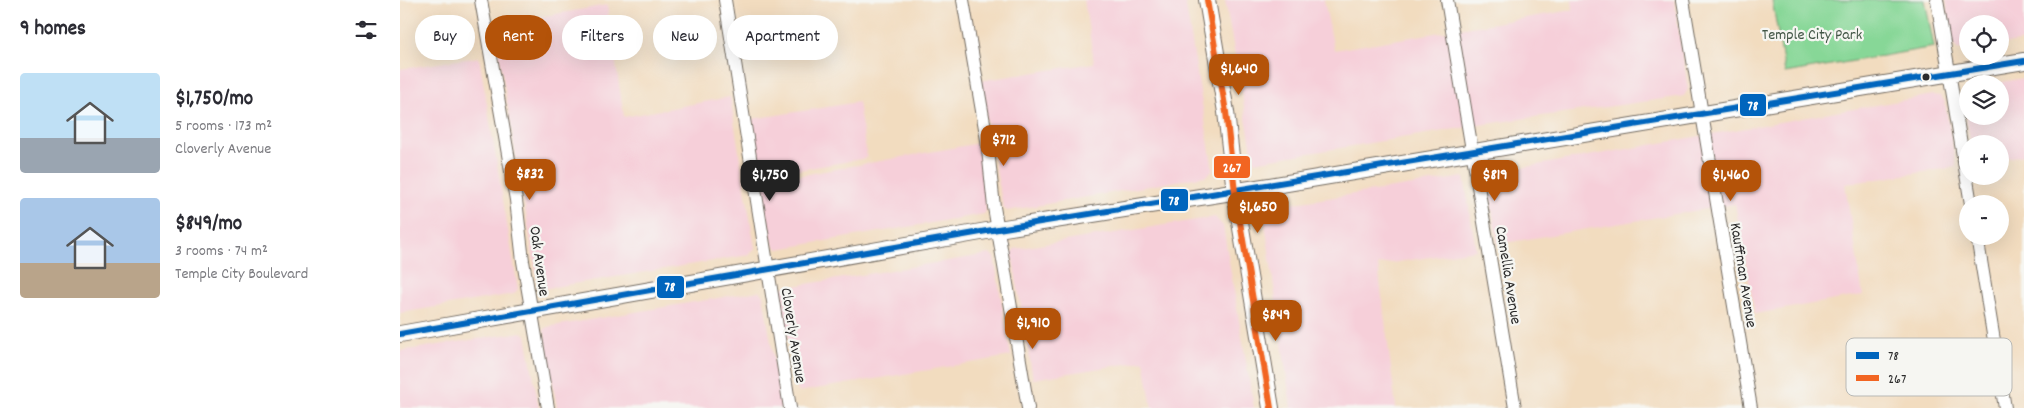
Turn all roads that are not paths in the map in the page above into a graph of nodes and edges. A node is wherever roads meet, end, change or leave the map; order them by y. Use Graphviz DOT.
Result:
graph roads {
  1 [pos="481,0"];
  2 [pos="725,0"];
  3 [pos="963,0"];
  4 [pos="1207,0"];
  5 [pos="1447,0"];
  6 [pos="1684,0"];
  7 [pos="1937,0"];
  8 [pos="2024,61"];
  9 [pos="1949,73"];
  10 [pos="1702,114"];
  11 [pos="1471,152"];
  12 [pos="1235,192"];
  13 [pos="1969,195"];
  14 [pos="998,229"];
  15 [pos="1978,245"];
  16 [pos="768,269"];
  17 [pos="532,310"];
  18 [pos="400,334"];
  19 [pos="1994,338"];
  20 [pos="548,408"];
  21 [pos="790,408"];
  22 [pos="1028,408"];
  23 [pos="1271,408"];
  24 [pos="1515,408"];
  25 [pos="1751,408"];
  1 -- 17 [label="street, Oak Avenue"];
  2 -- 16 [label="street, Cloverly Avenue"];
  3 -- 14 [label="street"];
  4 -- 12 [label="main road"];
  5 -- 11 [label="street, Camellia Avenue"];
  6 -- 10 [label="street, Kauffman Avenue"];
  7 -- 9 [label="street"];
  8 -- 9 [label="main road"];
  9 -- 10 [label="main road"];
  9 -- 13 [label="street"];
  10 -- 11 [label="main road"];
  10 -- 25 [label="street, Kauffman Avenue"];
  11 -- 12 [label="main road"];
  11 -- 24 [label="street, Camellia Avenue"];
  12 -- 14 [label="main road"];
  12 -- 23 [label="main road"];
  14 -- 16 [label="main road"];
  14 -- 22 [label="street"];
  15 -- 19 [label="street"];
  16 -- 17 [label="main road"];
  16 -- 21 [label="street, Cloverly Avenue"];
  17 -- 18 [label="main road"];
  17 -- 20 [label="street, Oak Avenue"];
}
